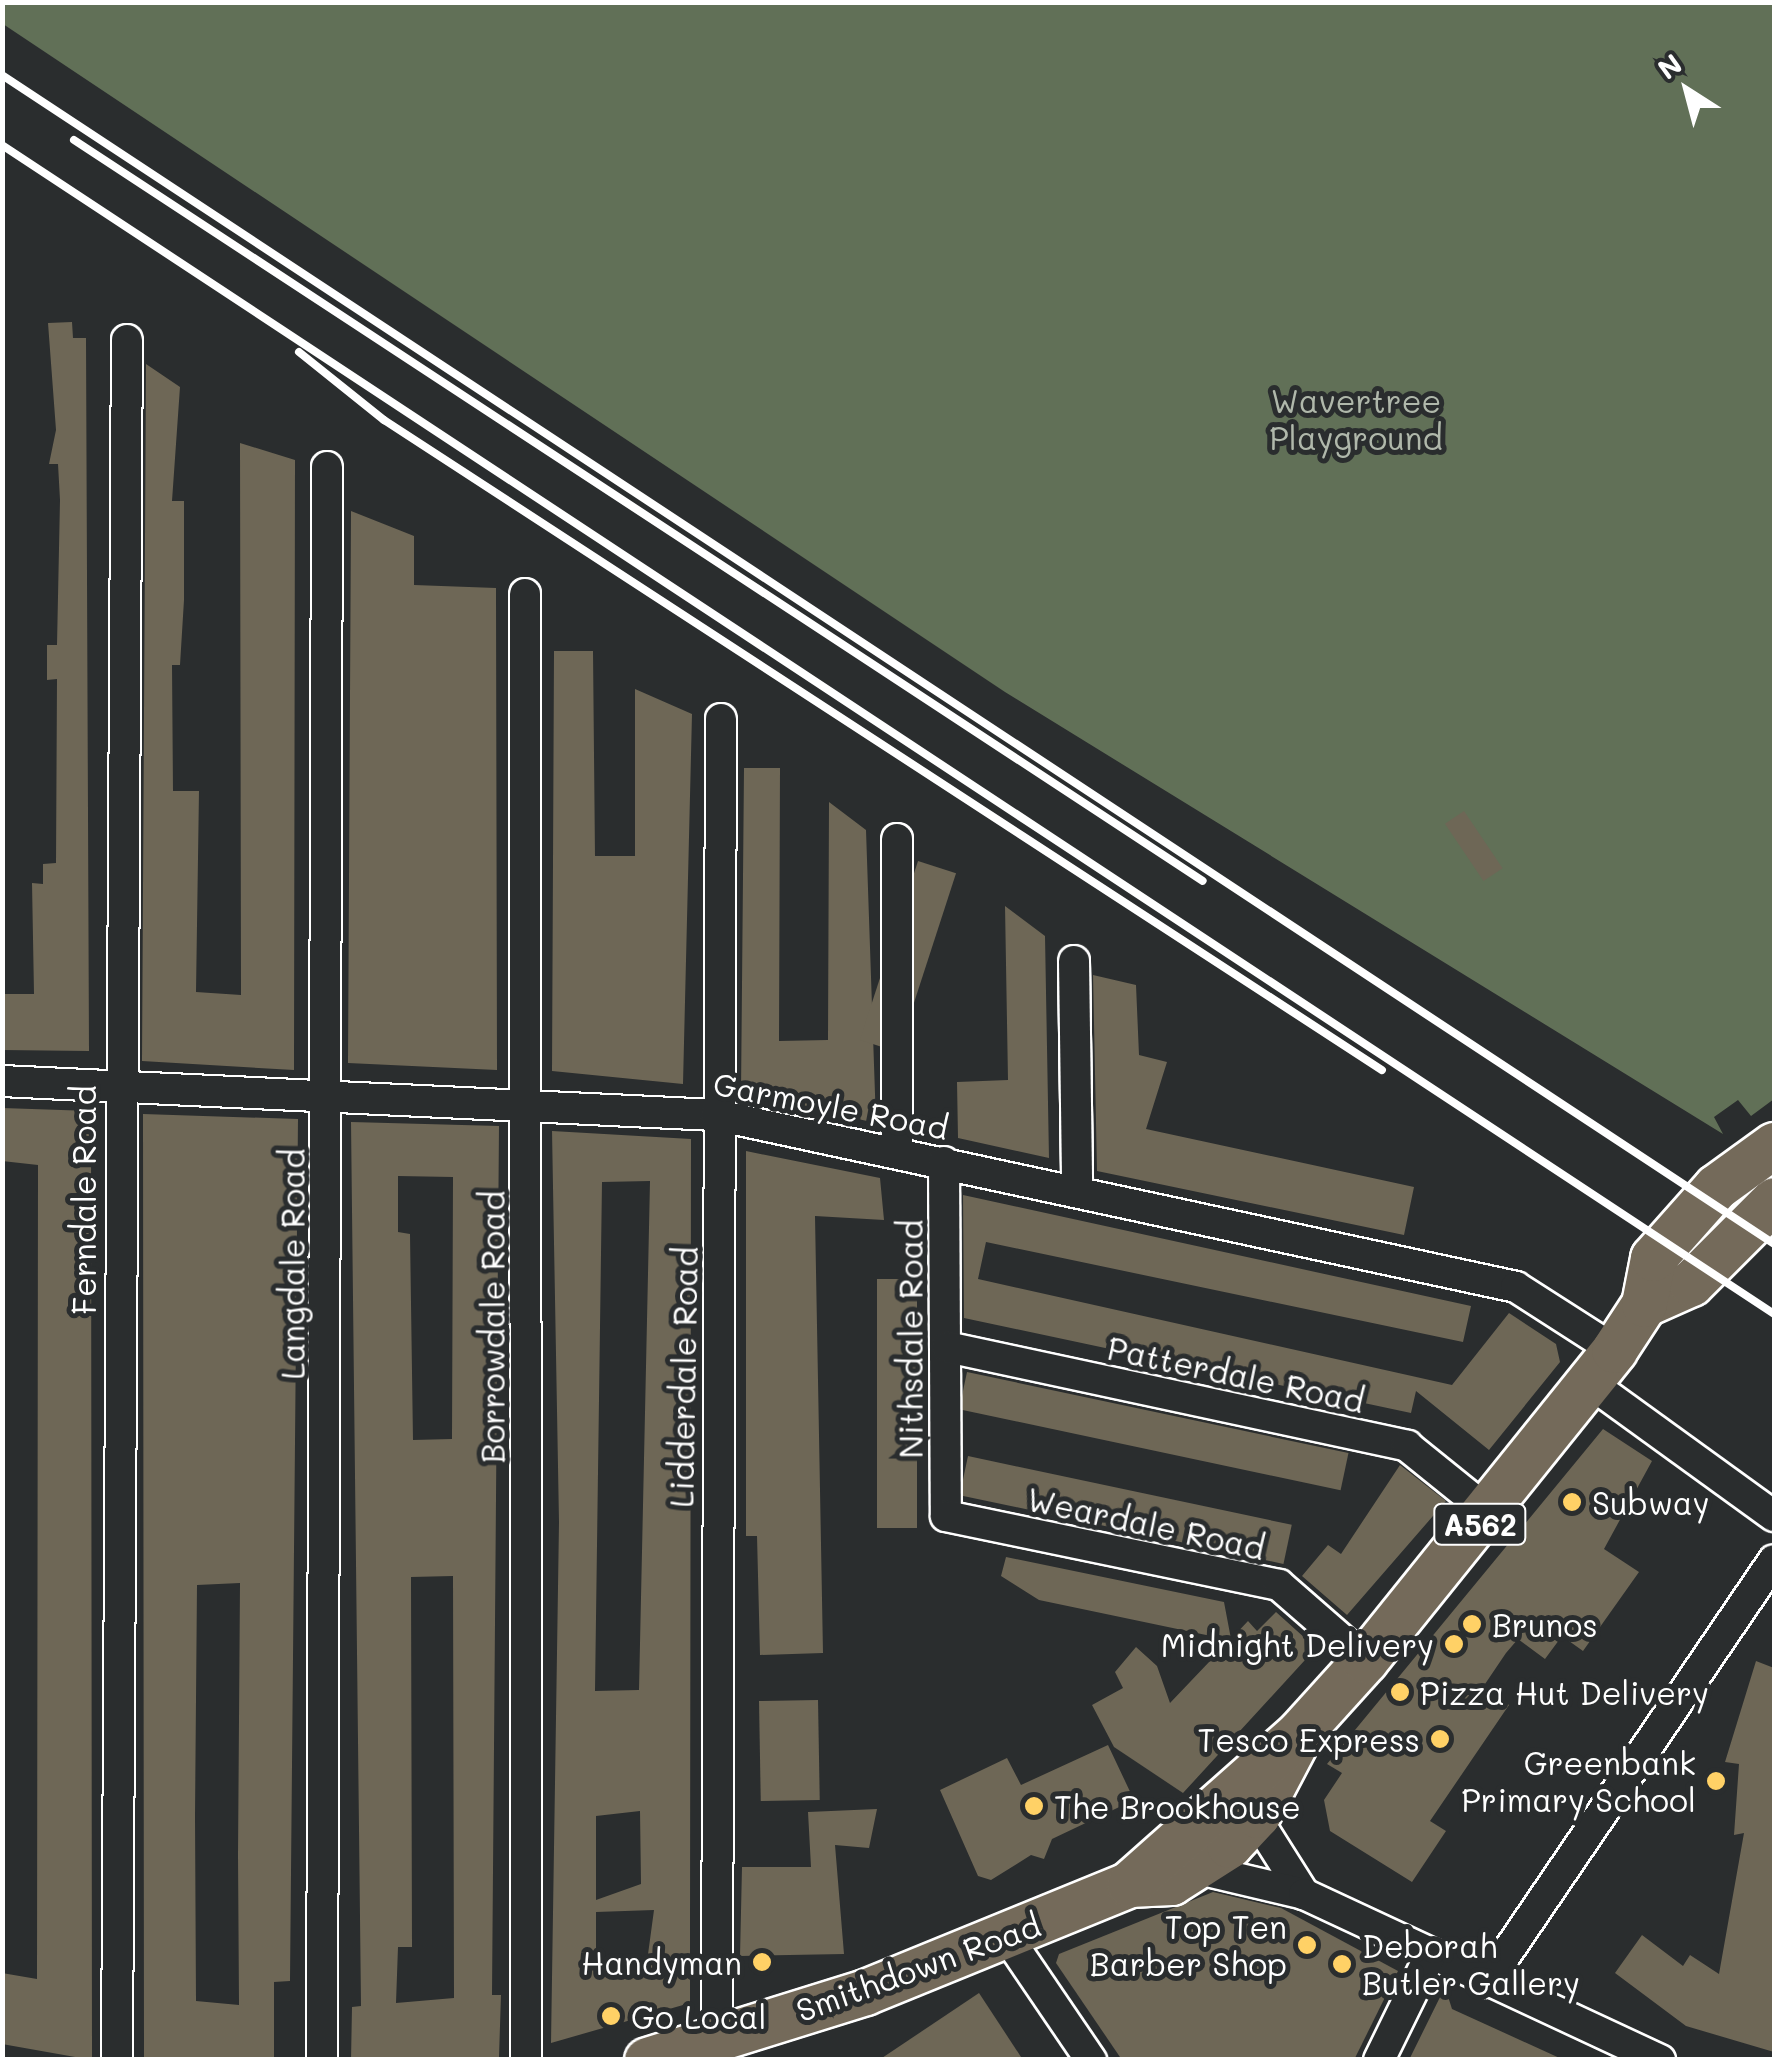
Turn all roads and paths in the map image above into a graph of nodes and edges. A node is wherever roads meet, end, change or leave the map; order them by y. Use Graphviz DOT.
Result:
graph roads {
  1 [pos="127,340"];
  2 [pos="327,467"];
  3 [pos="526,594"];
  4 [pos="721,719"];
  5 [pos="896,839"];
  6 [pos="1074,962"];
  7 [pos="2,1081"];
  8 [pos="118,1082"];
  9 [pos="327,1091"];
  10 [pos="527,1105"];
  11 [pos="716,1115"];
  12 [pos="1774,1144"];
  13 [pos="897,1153"];
  14 [pos="944,1162"];
  15 [pos="1076,1188"];
  16 [pos="1774,1200"];
  17 [pos="1644,1304"];
  18 [pos="946,1347"];
  19 [pos="1602,1367"];
  20 [pos="1490,1512"];
  21 [pos="946,1516"];
  22 [pos="1774,1516"];
  23 [pos="1774,1560"];
  24 [pos="1365,1660"];
  25 [pos="1245,1801"];
  26 [pos="1194,1868"];
  27 [pos="1129,1884"];
  28 [pos="1304,1894"];
  29 [pos="1008,1938"];
  30 [pos="1430,1956"];
  31 [pos="1488,1982"];
  32 [pos="717,2036"];
  33 [pos="1615,2049"];
  34 [pos="118,2060"];
  35 [pos="322,2060"];
  36 [pos="526,2060"];
  37 [pos="648,2060"];
  38 [pos="1090,2060"];
  39 [pos="1379,2060"];
  40 [pos="1660,2060"];
  1 -- 8 [label="street, Ferndale Road"];
  2 -- 9 [label="street, Langdale Road"];
  3 -- 10 [label="street, Borrowdale Road"];
  4 -- 11 [label="street, Lidderdale Road"];
  5 -- 13 [label="street"];
  6 -- 15 [label="street"];
  7 -- 8 [label="street, Garmoyle Road"];
  8 -- 9 [label="street, Garmoyle Road"];
  8 -- 34 [label="street, Ferndale Road"];
  9 -- 10 [label="street, Garmoyle Road"];
  9 -- 35 [label="street, Langdale Road"];
  10 -- 11 [label="street, Garmoyle Road"];
  10 -- 36 [label="street, Borrowdale Road"];
  11 -- 13 [label="street, Garmoyle Road"];
  11 -- 32 [label="street, Lidderdale Road"];
  12 -- 17 [label="highway, Smithdown Road / A562"];
  13 -- 14 [label="street, Garmoyle Road"];
  14 -- 15 [label="street, Garmoyle Road"];
  14 -- 18 [label="street, Nithsdale Road"];
  15 -- 19 [label="street, Garmoyle Road"];
  16 -- 17 [label="highway"];
  17 -- 19 [label="highway, Smithdown Road / A562"];
  18 -- 20 [label="street, Patterdale Road"];
  18 -- 21 [label="street, Nithsdale Road"];
  19 -- 20 [label="highway, Smithdown Road / A562"];
  19 -- 22 [label="street, Garmoyle Road"];
  20 -- 24 [label="highway, Smithdown Road / A562"];
  21 -- 24 [label="street, Weardale Road"];
  23 -- 31 [label="street"];
  24 -- 25 [label="highway, Smithdown Road / A562"];
  25 -- 26 [label="highway, Smithdown Road / A562"];
  25 -- 27 [label="highway, Smithdown Road / A562"];
  25 -- 28 [label="street"];
  26 -- 27 [label="highway, Smithdown Road / A562"];
  26 -- 28 [label="street"];
  27 -- 29 [label="highway, Smithdown Road / A562"];
  28 -- 30 [label="street"];
  29 -- 32 [label="highway, Smithdown Road / A562"];
  29 -- 38 [label="street"];
  30 -- 31 [label="street"];
  30 -- 39 [label="street"];
  31 -- 33 [label="street"];
  32 -- 37 [label="highway, Smithdown Road / A562"];
  33 -- 40 [label="street"];
}
